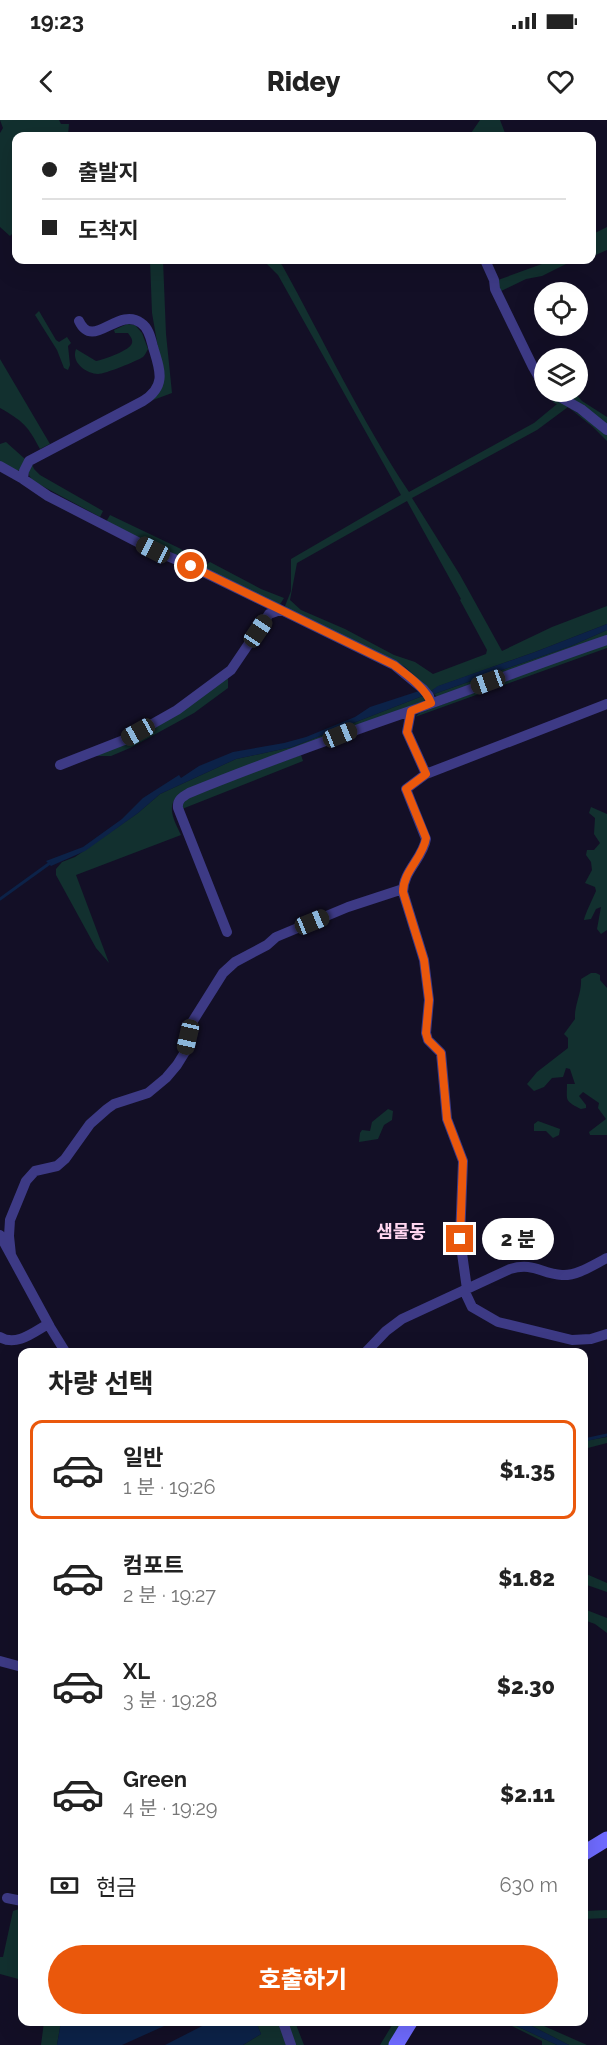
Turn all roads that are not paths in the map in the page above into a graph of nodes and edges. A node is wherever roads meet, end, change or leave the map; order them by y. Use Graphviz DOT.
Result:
graph roads {
  1 [pos="487,264"];
  2 [pos="79,321"];
  3 [pos="534,370"];
  4 [pos="569,402"];
  5 [pos="607,430"];
  6 [pos="0,466"];
  7 [pos="23,479"];
  8 [pos="280,610"];
  9 [pos="607,639"];
  10 [pos="427,696"];
  11 [pos="607,704"];
  12 [pos="411,711"];
  13 [pos="60,765"];
  14 [pos="426,774"];
  15 [pos="403,889"];
  16 [pos="227,932"];
  17 [pos="0,1235"];
  18 [pos="11,1255"];
  19 [pos="607,1258"];
  20 [pos="466,1290"];
  21 [pos="48,1324"];
  22 [pos="607,1334"];
  23 [pos="0,1337"];
  24 [pos="63,1348"];
  25 [pos="370,1348"];
  26 [pos="0,1661"];
  27 [pos="18,1666"];
  28 [pos="607,1839"];
  29 [pos="588,1851"];
  30 [pos="8,1898"];
  31 [pos="18,1899"];
  32 [pos="284,2026"];
  33 [pos="408,2026"];
  34 [pos="291,2045"];
  35 [pos="396,2045"];
  1 -- 3 [label="street"];
  2 -- 7 [label="street"];
  4 -- 5 [label="street"];
  6 -- 7 [label="street"];
  7 -- 8 [label="street"];
  8 -- 10 [label="street"];
  8 -- 13 [label="street"];
  9 -- 10 [label="street"];
  10 -- 12 [label="street"];
  11 -- 14 [label="street"];
  12 -- 14 [label="street"];
  12 -- 16 [label="street"];
  14 -- 15 [label="street"];
  15 -- 18 [label="street"];
  15 -- 20 [label="street"];
  17 -- 18 [label="street"];
  18 -- 21 [label="street"];
  19 -- 20 [label="street"];
  20 -- 22 [label="street"];
  20 -- 25 [label="street"];
  21 -- 23 [label="street"];
  21 -- 24 [label="street"];
  26 -- 27 [label="street"];
  28 -- 29 [label="main road"];
  30 -- 31 [label="street"];
  32 -- 34 [label="street"];
  33 -- 35 [label="main road"];
}
